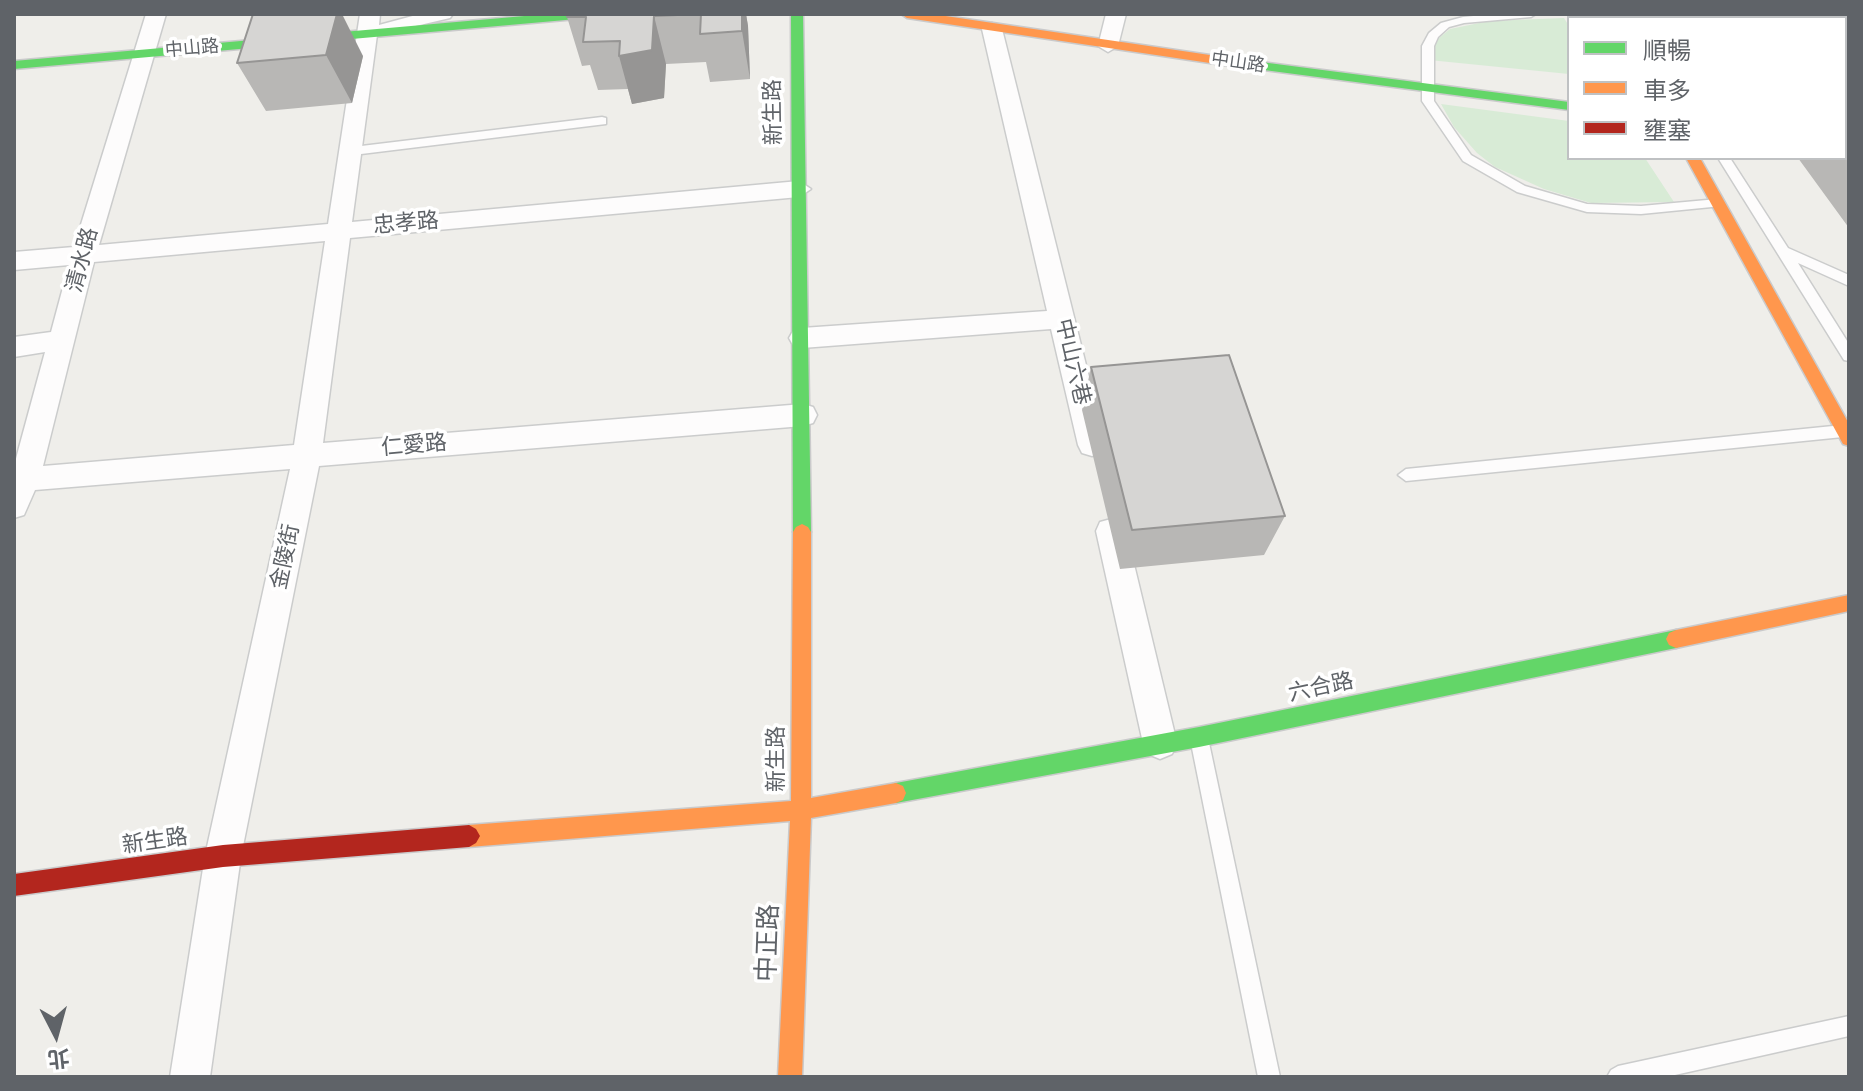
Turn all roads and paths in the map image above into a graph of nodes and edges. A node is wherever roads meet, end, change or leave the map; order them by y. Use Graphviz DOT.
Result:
graph roads {
  1 [pos="156,14"];
  2 [pos="443,14"];
  3 [pos="588,14"];
  4 [pos="797,14"];
  5 [pos="907,14"];
  6 [pos="1116,14"];
  7 [pos="1531,14"];
  8 [pos="370,24"];
  9 [pos="992,29"];
  10 [pos="1108,46"];
  11 [pos="143,53"];
  12 [pos="14,65"];
  13 [pos="1426,89"];
  14 [pos="1567,106"];
  15 [pos="602,121"];
  16 [pos="353,151"];
  17 [pos="1694,160"];
  18 [pos="1725,160"];
  19 [pos="799,189"];
  20 [pos="1718,203"];
  21 [pos="337,231"];
  22 [pos="1783,251"];
  23 [pos="84,254"];
  24 [pos="14,261"];
  25 [pos="1849,281"];
  26 [pos="1062,319"];
  27 [pos="802,338"];
  28 [pos="61,340"];
  29 [pos="14,347"];
  30 [pos="1849,356"];
  31 [pos="803,415"];
  32 [pos="1847,435"];
  33 [pos="307,455"];
  34 [pos="1097,471"];
  35 [pos="1406,475"];
  36 [pos="25,479"];
  37 [pos="1104,501"];
  38 [pos="14,506"];
  39 [pos="1849,603"];
  40 [pos="1199,737"];
  41 [pos="1160,743"];
  42 [pos="801,810"];
  43 [pos="223,856"];
  44 [pos="14,885"];
  45 [pos="1849,1026"];
  46 [pos="190,1077"];
  47 [pos="790,1077"];
  48 [pos="1269,1077"];
  49 [pos="1618,1077"];
  1 -- 11 [label="street, 清水路"];
  2 -- 8 [label="street, 中山路"];
  3 -- 8 [label="main road, 中山路"];
  4 -- 19 [label="main road, 新生路"];
  5 -- 9 [label="main road, 中山路"];
  6 -- 10 [label="street"];
  7 -- 13 [label="lane"];
  8 -- 11 [label="main road, 中山路"];
  8 -- 16 [label="street, 金陵街"];
  9 -- 10 [label="main road, 中山路"];
  9 -- 26 [label="street, 中山六巷"];
  10 -- 13 [label="main road, 中山路"];
  11 -- 12 [label="main road, 中山路"];
  11 -- 23 [label="street, 清水路"];
  13 -- 14 [label="main road, 中山路"];
  13 -- 20 [label="lane"];
  15 -- 16 [label="lane"];
  16 -- 21 [label="street, 金陵街"];
  17 -- 20 [label="main road"];
  18 -- 22 [label="lane"];
  19 -- 21 [label="street, 忠孝路"];
  19 -- 27 [label="main road, 新生路"];
  20 -- 32 [label="main road"];
  21 -- 23 [label="street, 忠孝路"];
  21 -- 33 [label="street, 金陵街"];
  22 -- 25 [label="lane"];
  22 -- 30 [label="lane"];
  23 -- 24 [label="street, 忠孝路"];
  23 -- 28 [label="street, 清水路"];
  26 -- 27 [label="street"];
  26 -- 34 [label="street, 中山六巷"];
  27 -- 31 [label="main road, 新生路"];
  28 -- 29 [label="street"];
  28 -- 36 [label="street, 清水路"];
  31 -- 33 [label="street, 仁愛路"];
  31 -- 42 [label="main road, 新生路"];
  32 -- 35 [label="lane"];
  33 -- 36 [label="street, 仁愛路"];
  33 -- 43 [label="street, 金陵街"];
  36 -- 38 [label="street, 清水路"];
  37 -- 41 [label="street"];
  39 -- 40 [label="main road, 六合路"];
  40 -- 41 [label="main road, 六合路"];
  40 -- 48 [label="lane"];
  41 -- 42 [label="main road, 六合路"];
  42 -- 43 [label="main road, 新生路"];
  42 -- 47 [label="main road, 中正路"];
  43 -- 44 [label="main road, 新生路"];
  43 -- 46 [label="street, 金陵街"];
  45 -- 49 [label="lane"];
}
